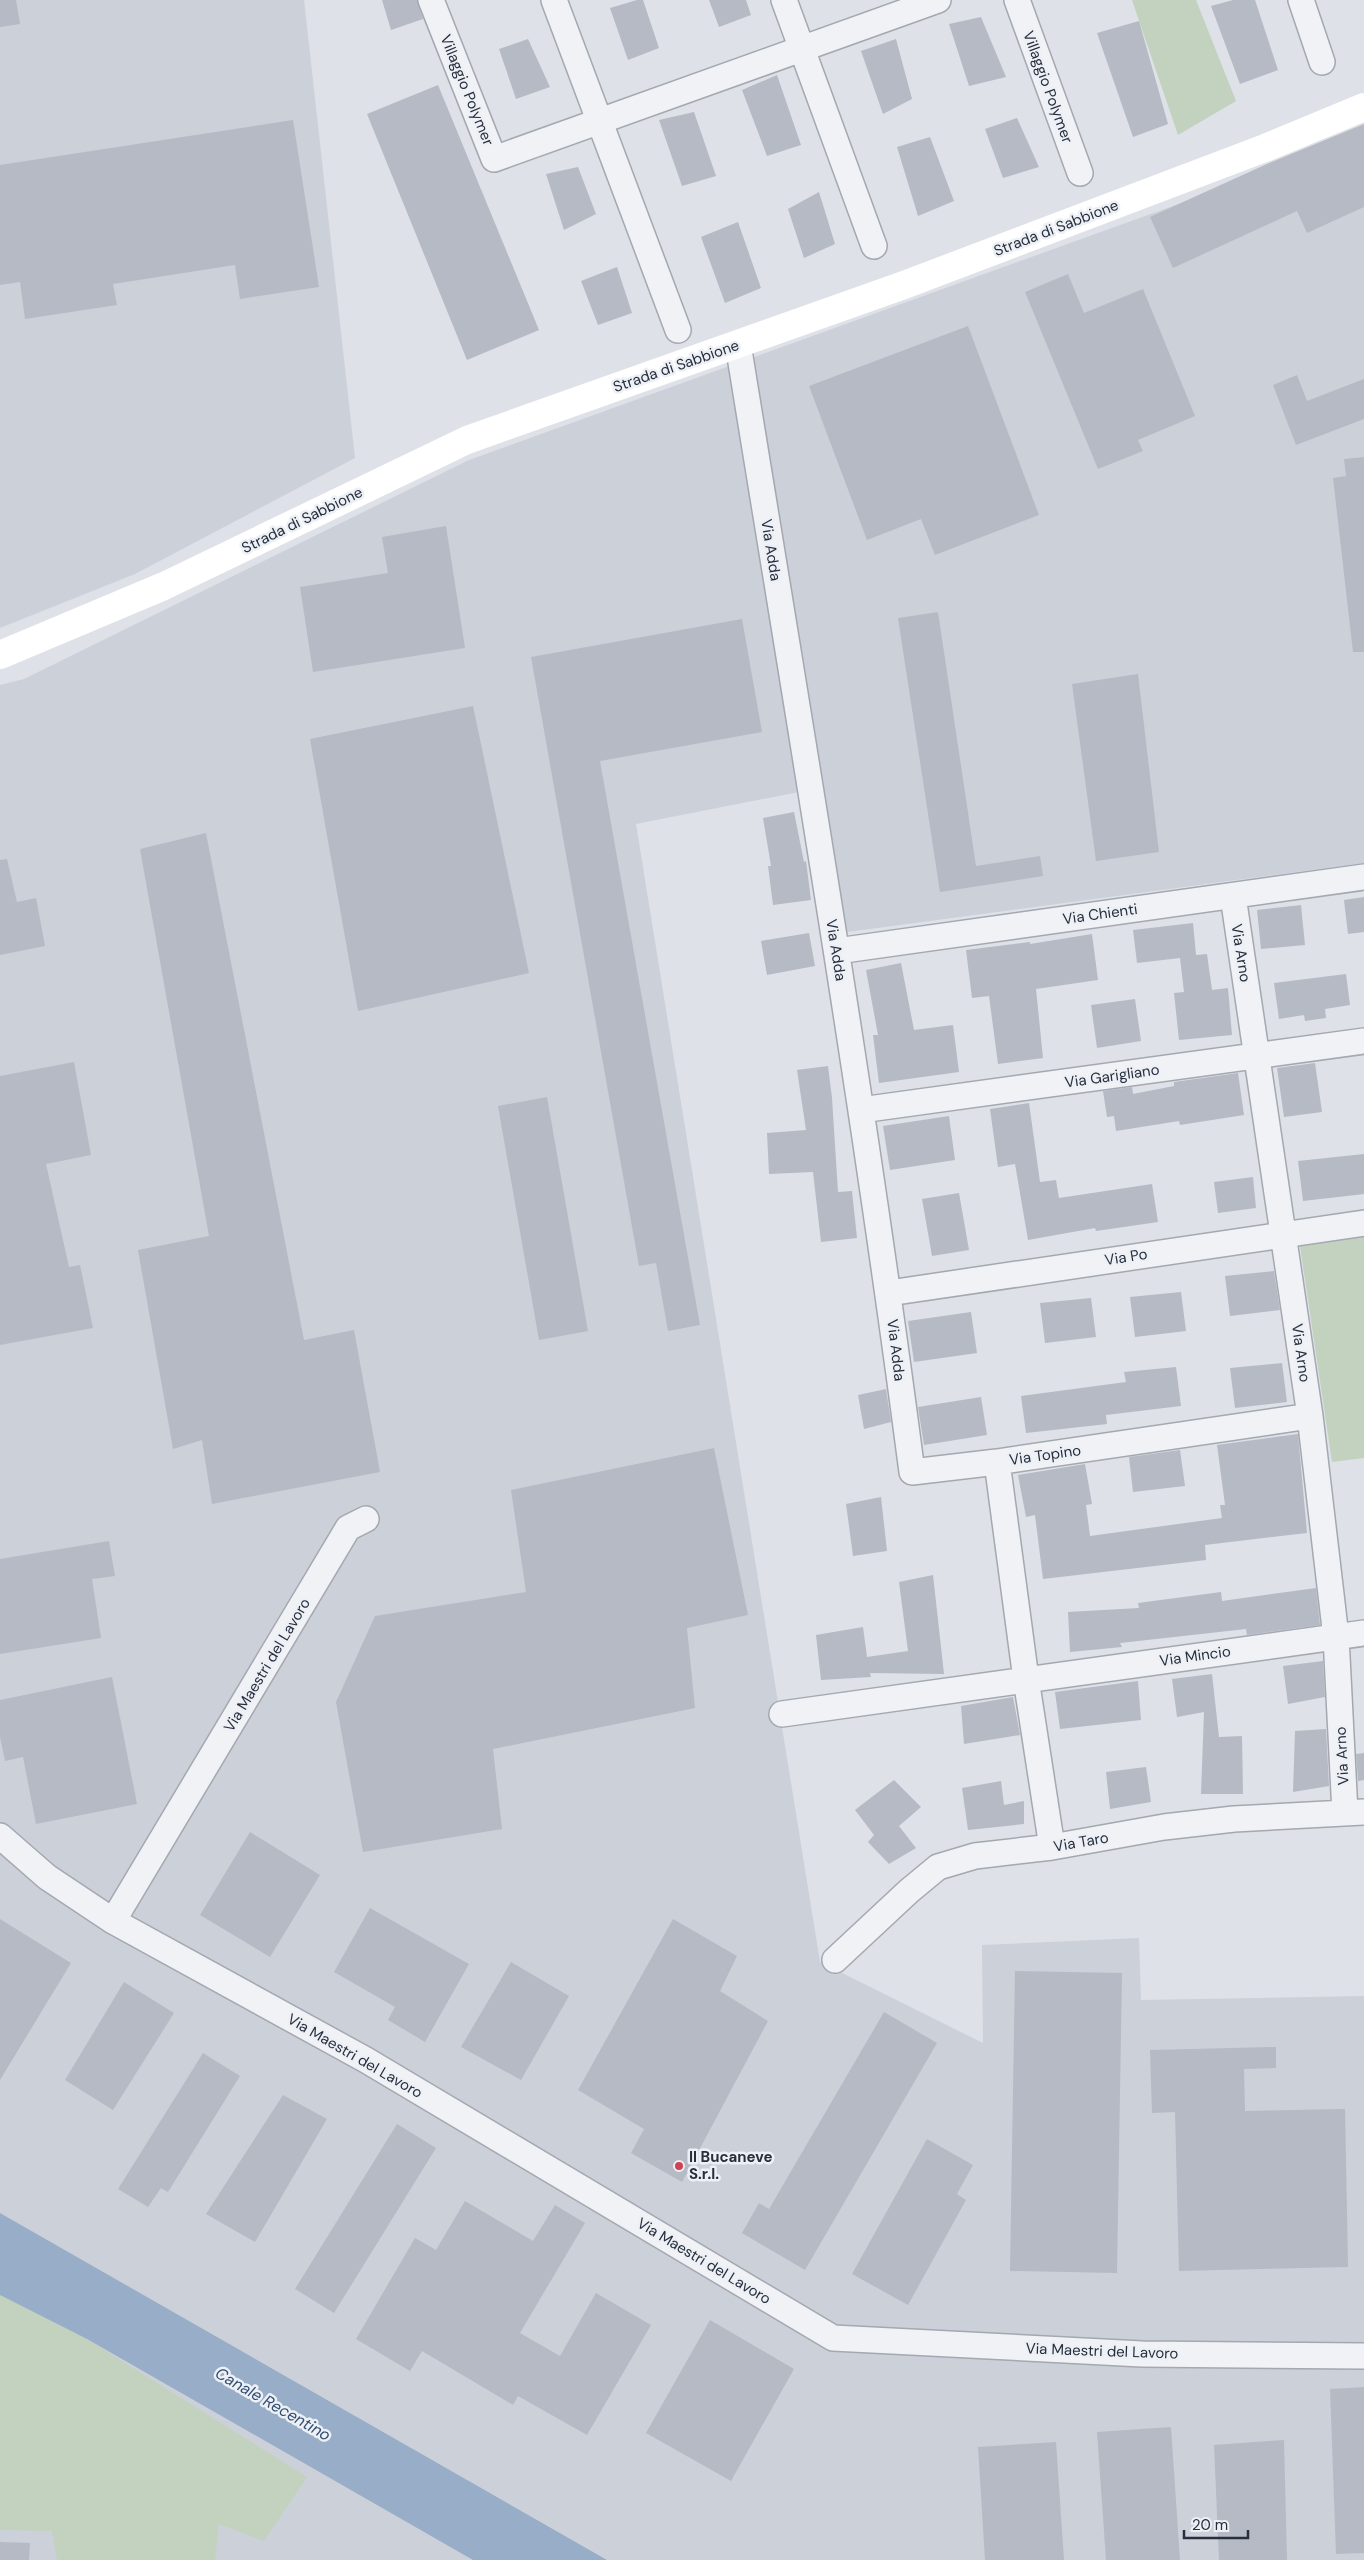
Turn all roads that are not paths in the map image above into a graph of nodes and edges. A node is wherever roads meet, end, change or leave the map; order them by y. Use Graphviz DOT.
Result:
graph roads {
  1 [pos="431,0"];
  2 [pos="554,0"];
  3 [pos="784,0"];
  4 [pos="938,0"];
  5 [pos="1017,0"];
  6 [pos="1300,0"];
  7 [pos="802,49"];
  8 [pos="1322,62"];
  9 [pos="1364,107"];
  10 [pos="600,121"];
  11 [pos="1080,173"];
  12 [pos="874,246"];
  13 [pos="678,330"];
  14 [pos="738,344"];
  15 [pos="0,655"];
  16 [pos="1364,877"];
  17 [pos="1232,896"];
  18 [pos="837,951"];
  19 [pos="1364,1041"];
  20 [pos="1257,1056"];
  21 [pos="861,1110"];
  22 [pos="1364,1223"];
  23 [pos="1283,1234"];
  24 [pos="889,1293"];
  25 [pos="1310,1416"];
  26 [pos="997,1462"];
  27 [pos="366,1519"];
  28 [pos="1364,1633"];
  29 [pos="1336,1637"];
  30 [pos="1026,1679"];
  31 [pos="782,1714"];
  32 [pos="1354,1813"];
  33 [pos="0,1836"];
  34 [pos="1052,1847"];
  35 [pos="113,1921"];
  36 [pos="835,1960"];
  37 [pos="1364,2356"];
  1 -- 10 [label="street, Villaggio Polymer"];
  2 -- 10 [label="street"];
  3 -- 7 [label="street"];
  4 -- 7 [label="street, Villaggio Polymer"];
  5 -- 11 [label="street, Villaggio Polymer"];
  6 -- 8 [label="street"];
  7 -- 10 [label="street, Villaggio Polymer"];
  7 -- 12 [label="street"];
  9 -- 14 [label="main road, Strada di Sabbione"];
  10 -- 13 [label="street"];
  14 -- 15 [label="main road, Strada di Sabbione"];
  14 -- 18 [label="street, Via Adda"];
  16 -- 17 [label="street, Via Chienti"];
  17 -- 18 [label="street, Via Chienti"];
  17 -- 20 [label="street, Via Arno"];
  18 -- 21 [label="street, Via Adda"];
  19 -- 20 [label="street, Via Garigliano"];
  20 -- 21 [label="street, Via Garigliano"];
  20 -- 23 [label="street, Via Arno"];
  21 -- 24 [label="street, Via Adda"];
  22 -- 23 [label="street, Via Po"];
  23 -- 24 [label="street, Via Po"];
  23 -- 25 [label="street, Via Arno"];
  24 -- 26 [label="street, Via Adda"];
  25 -- 26 [label="street, Via Topino"];
  25 -- 29 [label="street, Via Arno"];
  26 -- 30 [label="street, Via Topino"];
  27 -- 35 [label="street, Via Maestri del Lavoro"];
  28 -- 29 [label="street, Via Mincio"];
  29 -- 30 [label="street, Via Mincio"];
  29 -- 32 [label="street, Via Arno"];
  30 -- 31 [label="street, Via Mincio"];
  30 -- 34 [label="street"];
  32 -- 34 [label="street, Via Taro"];
  33 -- 35 [label="street, Via Maestri del Lavoro"];
  34 -- 36 [label="street, Via Taro"];
  35 -- 37 [label="street, Via Maestri del Lavoro"];
}
